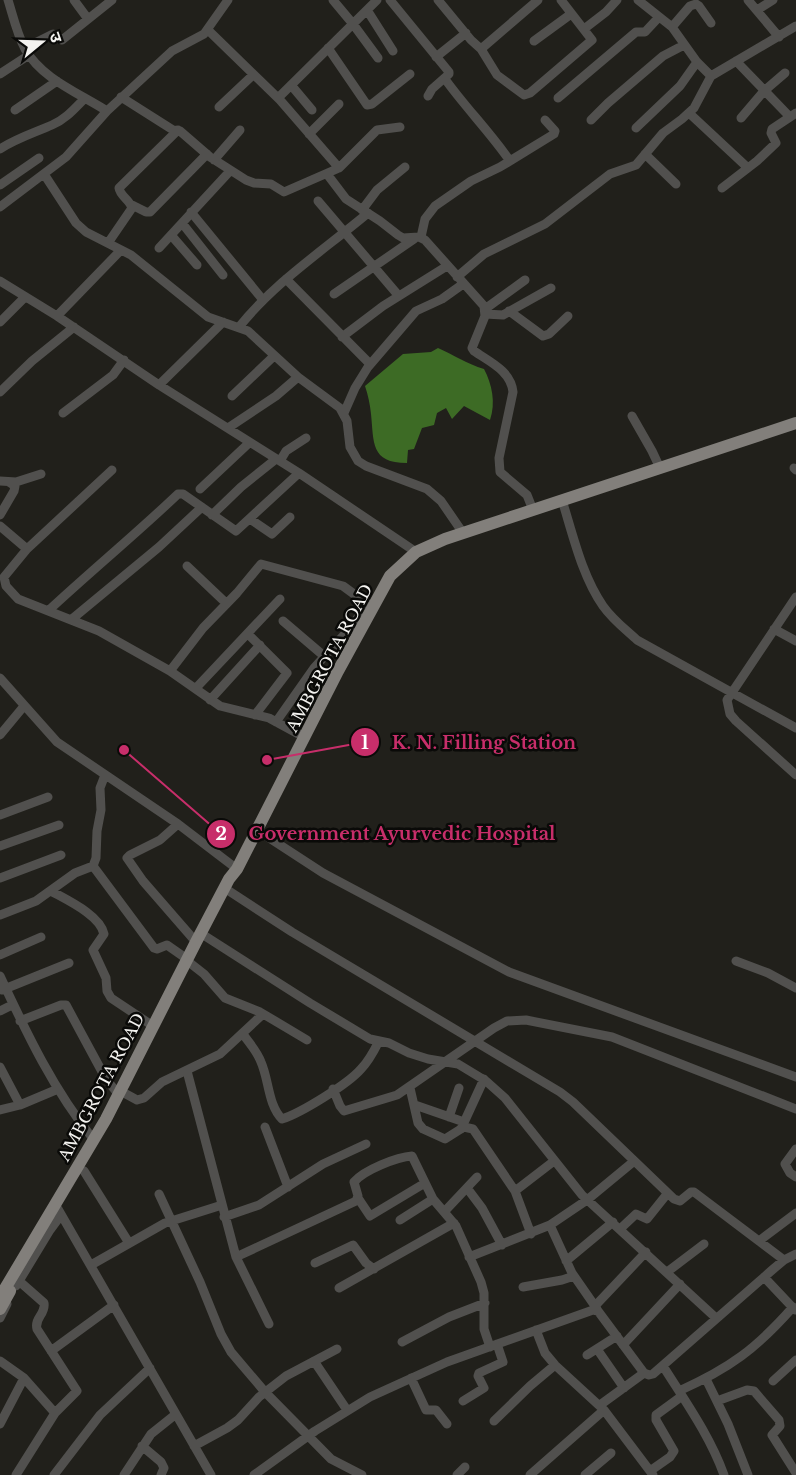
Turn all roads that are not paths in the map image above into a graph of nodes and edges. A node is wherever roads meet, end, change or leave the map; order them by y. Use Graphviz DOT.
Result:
graph roads {
  1 [pos="6,0"];
  2 [pos="74,0"];
  3 [pos="112,0"];
  4 [pos="228,0"];
  5 [pos="333,0"];
  6 [pos="378,0"];
  7 [pos="390,0"];
  8 [pos="438,0"];
  9 [pos="538,0"];
  10 [pos="561,0"];
  11 [pos="617,0"];
  12 [pos="638,0"];
  13 [pos="656,0"];
  14 [pos="748,0"];
  15 [pos="773,0"];
  16 [pos="0,2"];
  17 [pos="648,8"];
  18 [pos="367,10"];
  19 [pos="757,10"];
  20 [pos="571,14"];
  21 [pos="659,17"];
  22 [pos="88,19"];
  23 [pos="711,23"];
  24 [pos="353,24"];
  25 [pos="796,26"];
  26 [pos="672,27"];
  27 [pos="584,29"];
  28 [pos="208,30"];
  29 [pos="466,33"];
  30 [pos="778,37"];
  31 [pos="534,41"];
  32 [pos="684,45"];
  33 [pos="328,48"];
  34 [pos="481,49"];
  35 [pos="27,51"];
  36 [pos="393,51"];
  37 [pos="436,57"];
  38 [pos="378,58"];
  39 [pos="736,61"];
  40 [pos="697,62"];
  41 [pos="785,73"];
  42 [pos="0,74"];
  43 [pos="410,74"];
  44 [pos="253,75"];
  45 [pos="711,76"];
  46 [pos="445,78"];
  47 [pos="57,81"];
  48 [pos="291,85"];
  49 [pos="764,91"];
  50 [pos="428,96"];
  51 [pos="121,97"];
  52 [pos="85,98"];
  53 [pos="278,98"];
  54 [pos="558,98"];
  55 [pos="339,104"];
  56 [pos="219,107"];
  57 [pos="15,110"];
  58 [pos="312,110"];
  59 [pos="107,111"];
  60 [pos="689,113"];
  61 [pos="793,115"];
  62 [pos="741,118"];
  63 [pos="545,120"];
  64 [pos="591,120"];
  65 [pos="400,127"];
  66 [pos="636,128"];
  67 [pos="178,130"];
  68 [pos="240,130"];
  69 [pos="309,134"];
  70 [pos="0,149"];
  71 [pos="645,154"];
  72 [pos="210,157"];
  73 [pos="39,158"];
  74 [pos="510,161"];
  75 [pos="405,167"];
  76 [pos="339,168"];
  77 [pos="748,168"];
  78 [pos="230,171"];
  79 [pos="44,174"];
  80 [pos="327,174"];
  81 [pos="676,184"];
  82 [pos="0,185"];
  83 [pos="722,188"];
  84 [pos="318,201"];
  85 [pos="132,205"];
  86 [pos="0,207"];
  87 [pos="365,211"];
  88 [pos="191,212"];
  89 [pos="182,223"];
  90 [pos="344,233"];
  91 [pos="171,235"];
  92 [pos="419,237"];
  93 [pos="108,243"];
  94 [pos="159,248"];
  95 [pos="121,250"];
  96 [pos="197,265"];
  97 [pos="374,266"];
  98 [pos="447,266"];
  99 [pos="223,275"];
  100 [pos="286,279"];
  101 [pos="525,280"];
  102 [pos="0,281"];
  103 [pos="460,281"];
  104 [pos="551,288"];
  105 [pos="334,294"];
  106 [pos="399,295"];
  107 [pos="25,297"];
  108 [pos="263,300"];
  109 [pos="485,311"];
  110 [pos="509,311"];
  111 [pos="57,316"];
  112 [pos="568,316"];
  113 [pos="0,322"];
  114 [pos="223,322"];
  115 [pos="74,327"];
  116 [pos="239,327"];
  117 [pos="342,337"];
  118 [pos="274,356"];
  119 [pos="124,360"];
  120 [pos="370,364"];
  121 [pos="298,377"];
  122 [pos="159,385"];
  123 [pos="0,392"];
  124 [pos="232,396"];
  125 [pos="63,413"];
  126 [pos="344,413"];
  127 [pos="632,416"];
  128 [pos="796,424"];
  129 [pos="228,428"];
  130 [pos="306,438"];
  131 [pos="249,443"];
  132 [pos="278,460"];
  133 [pos="660,468"];
  134 [pos="112,470"];
  135 [pos="299,473"];
  136 [pos="40,474"];
  137 [pos="4,482"];
  138 [pos="200,489"];
  139 [pos="562,500"];
  140 [pos="202,507"];
  141 [pos="533,510"];
  142 [pos="0,515"];
  143 [pos="212,515"];
  144 [pos="290,517"];
  145 [pos="250,519"];
  146 [pos="0,526"];
  147 [pos="464,532"];
  148 [pos="27,549"];
  149 [pos="416,552"];
  150 [pos="187,566"];
  151 [pos="2,574"];
  152 [pos="394,574"];
  153 [pos="796,597"];
  154 [pos="280,599"];
  155 [pos="226,603"];
  156 [pos="370,606"];
  157 [pos="48,611"];
  158 [pos="786,611"];
  159 [pos="796,616"];
  160 [pos="72,619"];
  161 [pos="283,621"];
  162 [pos="774,629"];
  163 [pos="248,634"];
  164 [pos="796,641"];
  165 [pos="260,645"];
  166 [pos="324,656"];
  167 [pos="170,671"];
  168 [pos="1,680"];
  169 [pos="196,688"];
  170 [pos="730,692"];
  171 [pos="210,700"];
  172 [pos="24,706"];
  173 [pos="255,715"];
  174 [pos="276,722"];
  175 [pos="796,728"];
  176 [pos="0,735"];
  177 [pos="304,740"];
  178 [pos="105,775"];
  179 [pos="796,775"];
  180 [pos="48,797"];
  181 [pos="0,815"];
  182 [pos="177,824"];
  183 [pos="59,825"];
  184 [pos="257,830"];
  185 [pos="0,846"];
  186 [pos="62,855"];
  187 [pos="93,866"];
  188 [pos="235,871"];
  189 [pos="0,878"];
  190 [pos="51,891"];
  191 [pos="229,891"];
  192 [pos="0,915"];
  193 [pos="41,937"];
  194 [pos="200,939"];
  195 [pos="0,955"];
  196 [pos="189,961"];
  197 [pos="736,961"];
  198 [pos="69,963"];
  199 [pos="0,976"];
  200 [pos="796,988"];
  201 [pos="3,990"];
  202 [pos="12,1005"];
  203 [pos="0,1011"];
  204 [pos="263,1014"];
  205 [pos="20,1021"];
  206 [pos="153,1026"];
  207 [pos="243,1034"];
  208 [pos="307,1040"];
  209 [pos="379,1041"];
  210 [pos="473,1041"];
  211 [pos="446,1062"];
  212 [pos="0,1067"];
  213 [pos="187,1071"];
  214 [pos="796,1077"];
  215 [pos="484,1079"];
  216 [pos="410,1088"];
  217 [pos="459,1088"];
  218 [pos="58,1089"];
  219 [pos="333,1089"];
  220 [pos="122,1094"];
  221 [pos="20,1105"];
  222 [pos="415,1105"];
  223 [pos="796,1109"];
  224 [pos="0,1110"];
  225 [pos="449,1117"];
  226 [pos="462,1126"];
  227 [pos="265,1127"];
  228 [pos="94,1140"];
  229 [pos="366,1144"];
  230 [pos="796,1149"];
  231 [pos="554,1161"];
  232 [pos="633,1162"];
  233 [pos="84,1171"];
  234 [pos="477,1177"];
  235 [pos="796,1177"];
  236 [pos="425,1183"];
  237 [pos="288,1186"];
  238 [pos="467,1188"];
  239 [pos="515,1191"];
  240 [pos="159,1194"];
  241 [pos="667,1194"];
  242 [pos="358,1198"];
  243 [pos="433,1199"];
  244 [pos="587,1200"];
  245 [pos="222,1205"];
  246 [pos="60,1212"];
  247 [pos="444,1212"];
  248 [pos="795,1212"];
  249 [pos="224,1217"];
  250 [pos="400,1220"];
  251 [pos="172,1221"];
  252 [pos="454,1223"];
  253 [pos="550,1226"];
  254 [pos="617,1226"];
  255 [pos="531,1234"];
  256 [pos="759,1240"];
  257 [pos="129,1243"];
  258 [pos="704,1244"];
  259 [pos="502,1245"];
  260 [pos="646,1252"];
  261 [pos="796,1254"];
  262 [pos="236,1257"];
  263 [pos="469,1257"];
  264 [pos="784,1260"];
  265 [pos="566,1261"];
  266 [pos="315,1263"];
  267 [pos="91,1265"];
  268 [pos="374,1269"];
  269 [pos="668,1272"];
  270 [pos="574,1276"];
  271 [pos="764,1277"];
  272 [pos="19,1281"];
  273 [pos="680,1284"];
  274 [pos="523,1287"];
  275 [pos="339,1288"];
  276 [pos="0,1297"];
  277 [pos="485,1303"];
  278 [pos="114,1305"];
  279 [pos="596,1308"];
  280 [pos="0,1309"];
  281 [pos="794,1309"];
  282 [pos="716,1317"];
  283 [pos="0,1318"];
  284 [pos="269,1323"];
  285 [pos="536,1330"];
  286 [pos="617,1336"];
  287 [pos="402,1342"];
  288 [pos="494,1345"];
  289 [pos="623,1345"];
  290 [pos="337,1349"];
  291 [pos="597,1349"];
  292 [pos="51,1351"];
  293 [pos="587,1355"];
  294 [pos="0,1361"];
  295 [pos="314,1361"];
  296 [pos="792,1363"];
  297 [pos="555,1365"];
  298 [pos="663,1366"];
  299 [pos="150,1368"];
  300 [pos="644,1373"];
  301 [pos="796,1375"];
  302 [pos="24,1378"];
  303 [pos="411,1378"];
  304 [pos="706,1379"];
  305 [pos="773,1381"];
  306 [pos="624,1388"];
  307 [pos="265,1392"];
  308 [pos="680,1393"];
  309 [pos="463,1401"];
  310 [pos="717,1401"];
  311 [pos="602,1408"];
  312 [pos="347,1410"];
  313 [pos="56,1413"];
  314 [pos="176,1414"];
  315 [pos="494,1421"];
  316 [pos="0,1424"];
  317 [pos="447,1424"];
  318 [pos="308,1436"];
  319 [pos="142,1446"];
  320 [pos="194,1446"];
  321 [pos="611,1453"];
  322 [pos="465,1467"];
  323 [pos="652,1473"];
  324 [pos="796,1473"];
  325 [pos="16,1475"];
  326 [pos="54,1475"];
  327 [pos="124,1475"];
  328 [pos="161,1475"];
  329 [pos="211,1475"];
  330 [pos="254,1475"];
  331 [pos="362,1475"];
  332 [pos="457,1475"];
  333 [pos="530,1475"];
  334 [pos="585,1475"];
  335 [pos="724,1475"];
  336 [pos="748,1475"];
  1 -- 16 [label="street"];
  1 -- 35 [label="street"];
  2 -- 22 [label="street"];
  3 -- 22 [label="street"];
  4 -- 28 [label="street"];
  5 -- 24 [label="street"];
  6 -- 18 [label="street"];
  7 -- 37 [label="street"];
  8 -- 29 [label="street"];
  9 -- 34 [label="street"];
  10 -- 20 [label="street"];
  11 -- 27 [label="street"];
  12 -- 17 [label="street"];
  13 -- 17 [label="street"];
  14 -- 19 [label="street"];
  15 -- 19 [label="street"];
  17 -- 21 [label="street"];
  18 -- 24 [label="street"];
  18 -- 36 [label="street"];
  19 -- 30 [label="street"];
  20 -- 27 [label="street"];
  20 -- 31 [label="street"];
  21 -- 26 [label="street"];
  21 -- 54 [label="street"];
  22 -- 35 [label="street"];
  23 -- 26 [label="street"];
  24 -- 33 [label="street"];
  24 -- 38 [label="street"];
  25 -- 30 [label="street"];
  26 -- 32 [label="street"];
  27 -- 34 [label="street"];
  28 -- 44 [label="street"];
  28 -- 51 [label="street"];
  29 -- 34 [label="street"];
  29 -- 37 [label="street"];
  30 -- 39 [label="street"];
  32 -- 40 [label="street"];
  32 -- 64 [label="street"];
  33 -- 43 [label="street"];
  33 -- 48 [label="street"];
  35 -- 42 [label="street"];
  35 -- 47 [label="street"];
  37 -- 46 [label="street"];
  39 -- 45 [label="street"];
  39 -- 49 [label="street"];
  40 -- 45 [label="street"];
  40 -- 66 [label="street"];
  41 -- 49 [label="street"];
  44 -- 53 [label="street"];
  44 -- 56 [label="street"];
  45 -- 60 [label="street"];
  46 -- 50 [label="street"];
  46 -- 74 [label="street"];
  47 -- 52 [label="street"];
  47 -- 57 [label="street"];
  48 -- 53 [label="street"];
  48 -- 58 [label="street"];
  49 -- 61 [label="street"];
  49 -- 62 [label="street"];
  51 -- 59 [label="street"];
  51 -- 67 [label="street"];
  52 -- 59 [label="street"];
  52 -- 70 [label="street"];
  53 -- 69 [label="street"];
  55 -- 69 [label="street"];
  59 -- 79 [label="street"];
  60 -- 71 [label="street"];
  60 -- 77 [label="street"];
  61 -- 77 [label="street"];
  63 -- 74 [label="street"];
  65 -- 76 [label="street"];
  67 -- 72 [label="street"];
  67 -- 85 [label="street"];
  68 -- 72 [label="street"];
  69 -- 76 [label="street"];
  71 -- 81 [label="street"];
  71 -- 103 [label="street"];
  72 -- 78 [label="street"];
  72 -- 85 [label="street"];
  73 -- 82 [label="street"];
  74 -- 92 [label="street"];
  75 -- 87 [label="street"];
  76 -- 80 [label="street"];
  77 -- 83 [label="street"];
  78 -- 80 [label="street"];
  78 -- 88 [label="street"];
  79 -- 86 [label="street"];
  79 -- 93 [label="street"];
  80 -- 87 [label="street"];
  84 -- 90 [label="street"];
  85 -- 93 [label="street"];
  87 -- 90 [label="street"];
  87 -- 92 [label="street"];
  88 -- 89 [label="street"];
  88 -- 108 [label="street"];
  89 -- 91 [label="street"];
  89 -- 99 [label="street"];
  90 -- 97 [label="street"];
  90 -- 100 [label="street"];
  91 -- 94 [label="street"];
  91 -- 96 [label="street"];
  92 -- 97 [label="street"];
  92 -- 98 [label="street"];
  93 -- 95 [label="street"];
  95 -- 111 [label="street"];
  95 -- 114 [label="street"];
  97 -- 105 [label="street"];
  97 -- 106 [label="street"];
  98 -- 103 [label="street"];
  98 -- 106 [label="street"];
  100 -- 108 [label="street"];
  100 -- 117 [label="street"];
  101 -- 109 [label="street"];
  102 -- 107 [label="street"];
  103 -- 109 [label="street"];
  103 -- 120 [label="street"];
  104 -- 110 [label="street"];
  106 -- 117 [label="street"];
  107 -- 111 [label="street"];
  107 -- 113 [label="street"];
  108 -- 116 [label="street"];
  109 -- 110 [label="street"];
  109 -- 141 [label="street"];
  110 -- 112 [label="street"];
  111 -- 115 [label="street"];
  114 -- 116 [label="street"];
  114 -- 122 [label="street"];
  115 -- 119 [label="street"];
  115 -- 123 [label="street"];
  116 -- 118 [label="street"];
  117 -- 120 [label="street"];
  118 -- 121 [label="street"];
  118 -- 124 [label="street"];
  119 -- 122 [label="street"];
  119 -- 125 [label="street"];
  120 -- 126 [label="street"];
  121 -- 126 [label="street"];
  121 -- 129 [label="street"];
  122 -- 129 [label="street"];
  126 -- 147 [label="street"];
  127 -- 133 [label="street"];
  128 -- 133 [label="main road, AMBGROTA ROAD"];
  129 -- 131 [label="street"];
  130 -- 132 [label="street"];
  131 -- 132 [label="street"];
  131 -- 138 [label="street"];
  132 -- 135 [label="street"];
  132 -- 143 [label="street"];
  133 -- 139 [label="main road, AMBGROTA ROAD"];
  134 -- 148 [label="street"];
  135 -- 145 [label="street"];
  135 -- 149 [label="street"];
  136 -- 137 [label="street"];
  137 -- 142 [label="street"];
  139 -- 141 [label="main road, AMBGROTA ROAD"];
  139 -- 170 [label="street"];
  140 -- 143 [label="street"];
  140 -- 157 [label="street"];
  140 -- 160 [label="street"];
  141 -- 147 [label="main road, AMBGROTA ROAD"];
  143 -- 145 [label="street"];
  144 -- 145 [label="street"];
  146 -- 148 [label="street"];
  147 -- 149 [label="main road, AMBGROTA ROAD"];
  148 -- 151 [label="street"];
  149 -- 152 [label="main road, AMBGROTA ROAD"];
  150 -- 155 [label="street"];
  151 -- 157 [label="street"];
  152 -- 156 [label="main road, AMBGROTA ROAD"];
  152 -- 177 [label="main road"];
  153 -- 158 [label="street"];
  154 -- 163 [label="street"];
  155 -- 156 [label="street"];
  155 -- 167 [label="street"];
  156 -- 166 [label="street"];
  156 -- 177 [label="main road, AMBGROTA ROAD"];
  157 -- 160 [label="street"];
  158 -- 159 [label="street"];
  158 -- 162 [label="street"];
  160 -- 167 [label="street"];
  161 -- 166 [label="street"];
  162 -- 164 [label="street"];
  162 -- 170 [label="street"];
  163 -- 165 [label="street"];
  163 -- 169 [label="street"];
  165 -- 171 [label="street"];
  165 -- 173 [label="street"];
  166 -- 174 [label="street"];
  167 -- 169 [label="street"];
  168 -- 172 [label="street"];
  169 -- 171 [label="street"];
  170 -- 175 [label="street"];
  170 -- 179 [label="street"];
  171 -- 173 [label="street"];
  172 -- 176 [label="street"];
  172 -- 178 [label="street"];
  173 -- 174 [label="street"];
  174 -- 177 [label="street"];
  177 -- 184 [label="main road, AMBGROTA ROAD"];
  178 -- 182 [label="street"];
  178 -- 187 [label="street"];
  180 -- 181 [label="street"];
  182 -- 188 [label="street"];
  182 -- 194 [label="street"];
  183 -- 185 [label="street"];
  184 -- 188 [label="main road, AMBGROTA ROAD"];
  184 -- 214 [label="street"];
  186 -- 189 [label="street"];
  187 -- 190 [label="street"];
  187 -- 196 [label="street"];
  188 -- 191 [label="main road"];
  188 -- 194 [label="main road, AMBGROTA ROAD"];
  190 -- 192 [label="street"];
  190 -- 206 [label="street"];
  191 -- 194 [label="main road"];
  191 -- 210 [label="street"];
  193 -- 195 [label="street"];
  194 -- 196 [label="main road, AMBGROTA ROAD"];
  194 -- 209 [label="street"];
  196 -- 204 [label="street"];
  196 -- 206 [label="main road, AMBGROTA ROAD"];
  196 -- 220 [label="main road"];
  197 -- 200 [label="street"];
  198 -- 201 [label="street"];
  199 -- 201 [label="street"];
  201 -- 202 [label="street"];
  202 -- 203 [label="street"];
  202 -- 205 [label="street"];
  204 -- 207 [label="street"];
  204 -- 208 [label="street"];
  205 -- 218 [label="street"];
  205 -- 220 [label="street"];
  206 -- 220 [label="main road, AMBGROTA ROAD"];
  207 -- 213 [label="street"];
  207 -- 219 [label="street"];
  209 -- 211 [label="street"];
  209 -- 219 [label="street"];
  210 -- 211 [label="street"];
  210 -- 223 [label="street"];
  210 -- 232 [label="street"];
  211 -- 215 [label="street"];
  211 -- 216 [label="street"];
  212 -- 221 [label="street"];
  213 -- 220 [label="street"];
  213 -- 245 [label="street"];
  215 -- 226 [label="street"];
  215 -- 231 [label="street"];
  216 -- 219 [label="street"];
  216 -- 222 [label="street"];
  217 -- 225 [label="street"];
  218 -- 221 [label="street"];
  218 -- 228 [label="street"];
  220 -- 228 [label="main road, AMBGROTA ROAD"];
  220 -- 233 [label="main road"];
  221 -- 224 [label="street"];
  222 -- 225 [label="street"];
  222 -- 226 [label="street"];
  225 -- 226 [label="street"];
  226 -- 239 [label="street"];
  227 -- 237 [label="street"];
  228 -- 276 [label="main road, AMBGROTA ROAD"];
  229 -- 237 [label="street"];
  230 -- 235 [label="street"];
  231 -- 239 [label="street"];
  231 -- 244 [label="street"];
  232 -- 241 [label="street"];
  232 -- 244 [label="street"];
  233 -- 246 [label="main road"];
  233 -- 257 [label="street"];
  234 -- 238 [label="street"];
  236 -- 242 [label="street"];
  236 -- 242 [label="street"];
  236 -- 243 [label="street"];
  237 -- 249 [label="street"];
  238 -- 247 [label="street"];
  238 -- 259 [label="street"];
  239 -- 255 [label="street"];
  240 -- 251 [label="street"];
  241 -- 254 [label="street"];
  241 -- 256 [label="street"];
  242 -- 262 [label="street"];
  243 -- 247 [label="street"];
  243 -- 250 [label="street"];
  244 -- 253 [label="street"];
  244 -- 254 [label="street"];
  245 -- 249 [label="street"];
  245 -- 251 [label="street"];
  246 -- 267 [label="street"];
  246 -- 272 [label="street"];
  246 -- 280 [label="main road"];
  247 -- 252 [label="street"];
  248 -- 256 [label="street"];
  249 -- 262 [label="street"];
  251 -- 257 [label="street"];
  251 -- 307 [label="street"];
  252 -- 263 [label="street"];
  252 -- 268 [label="street"];
  253 -- 255 [label="street"];
  253 -- 265 [label="street"];
  254 -- 260 [label="street"];
  254 -- 265 [label="street"];
  255 -- 259 [label="street"];
  256 -- 264 [label="street"];
  257 -- 267 [label="street"];
  258 -- 269 [label="street"];
  259 -- 263 [label="street"];
  260 -- 269 [label="street"];
  260 -- 279 [label="street"];
  261 -- 264 [label="street"];
  262 -- 284 [label="street"];
  263 -- 277 [label="street"];
  264 -- 271 [label="street"];
  265 -- 270 [label="street"];
  266 -- 268 [label="street"];
  267 -- 278 [label="street"];
  268 -- 275 [label="street"];
  269 -- 273 [label="street"];
  270 -- 274 [label="street"];
  270 -- 279 [label="street"];
  271 -- 281 [label="street"];
  271 -- 282 [label="street"];
  272 -- 283 [label="street"];
  272 -- 292 [label="street"];
  273 -- 282 [label="street"];
  273 -- 289 [label="street"];
  277 -- 287 [label="street"];
  277 -- 288 [label="street"];
  278 -- 292 [label="street"];
  278 -- 299 [label="street"];
  279 -- 285 [label="street"];
  279 -- 286 [label="street"];
  281 -- 304 [label="street"];
  282 -- 298 [label="street"];
  285 -- 288 [label="street"];
  285 -- 297 [label="street"];
  286 -- 289 [label="street"];
  286 -- 291 [label="street"];
  288 -- 303 [label="street"];
  288 -- 309 [label="street"];
  289 -- 300 [label="street"];
  290 -- 295 [label="street"];
  291 -- 293 [label="street"];
  291 -- 306 [label="street"];
  292 -- 313 [label="street"];
  294 -- 302 [label="street"];
  295 -- 307 [label="street"];
  295 -- 312 [label="street"];
  296 -- 301 [label="street"];
  296 -- 305 [label="street"];
  297 -- 311 [label="street"];
  297 -- 315 [label="street"];
  298 -- 300 [label="street"];
  298 -- 308 [label="street"];
  299 -- 314 [label="street"];
  299 -- 326 [label="street"];
  300 -- 306 [label="street"];
  302 -- 313 [label="street"];
  302 -- 316 [label="street"];
  303 -- 312 [label="street"];
  303 -- 317 [label="street"];
  304 -- 308 [label="street"];
  304 -- 310 [label="street"];
  306 -- 311 [label="street"];
  307 -- 318 [label="street"];
  307 -- 320 [label="street"];
  308 -- 323 [label="street"];
  308 -- 335 [label="street"];
  310 -- 324 [label="street"];
  310 -- 336 [label="street"];
  311 -- 323 [label="street"];
  311 -- 333 [label="street"];
  312 -- 318 [label="street"];
  313 -- 325 [label="street"];
  314 -- 319 [label="street"];
  314 -- 320 [label="street"];
  318 -- 330 [label="street"];
  318 -- 331 [label="street"];
  319 -- 327 [label="street"];
  319 -- 328 [label="street"];
  320 -- 329 [label="street"];
  321 -- 334 [label="street"];
  322 -- 332 [label="street"];
}
